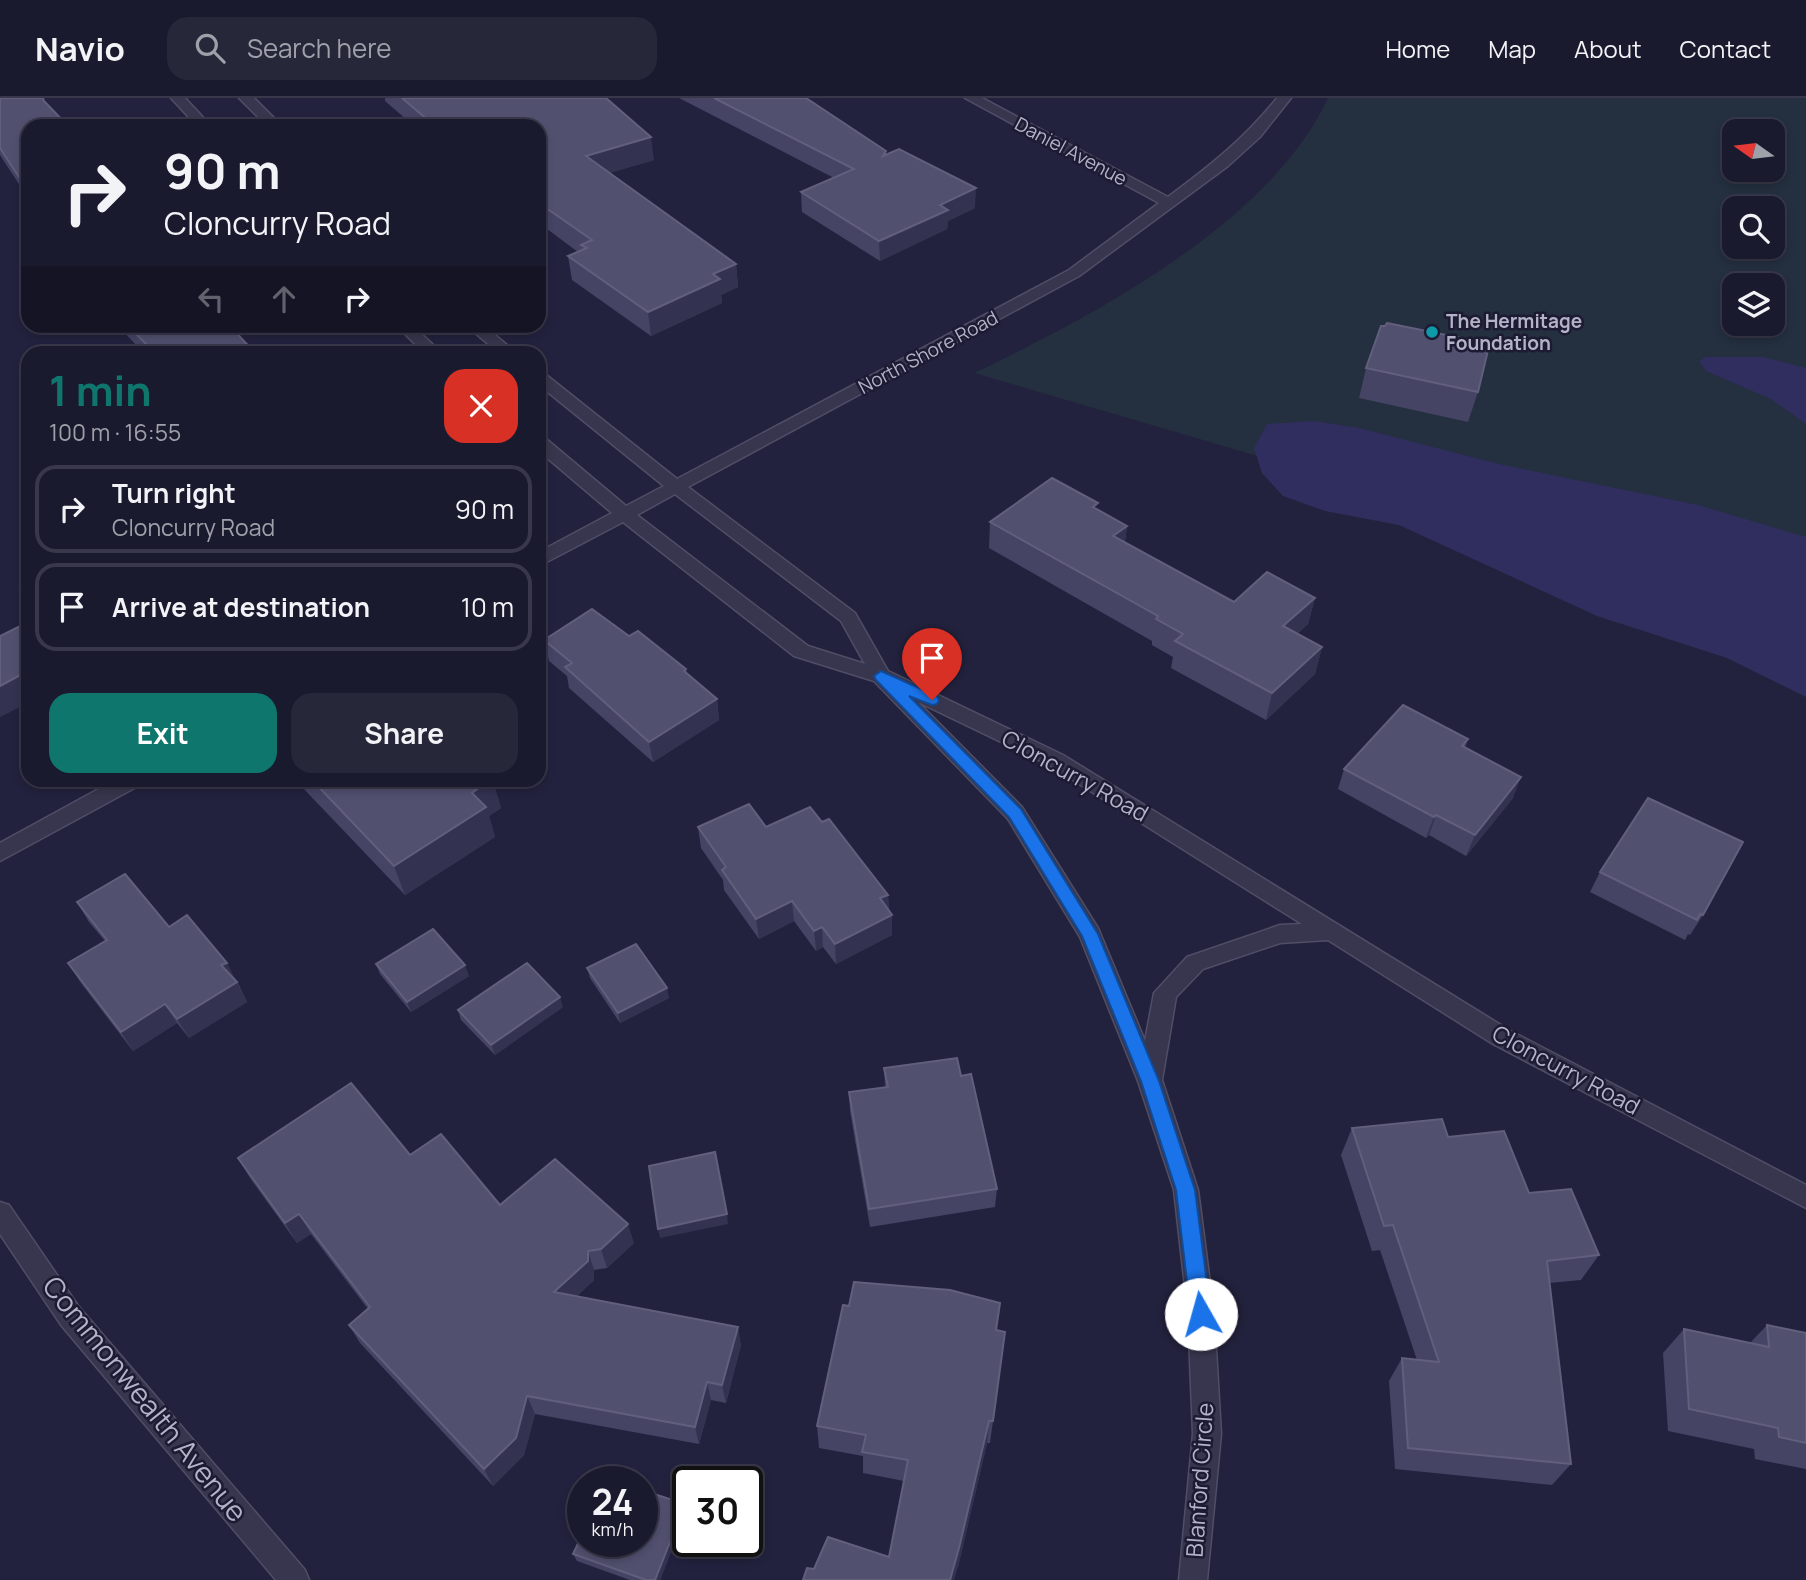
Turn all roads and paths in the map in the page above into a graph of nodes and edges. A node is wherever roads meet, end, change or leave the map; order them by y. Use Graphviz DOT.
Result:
graph roads {
  1 [pos="178,98"];
  2 [pos="246,98"];
  3 [pos="972,98"];
  4 [pos="1284,98"];
  5 [pos="198,119"];
  6 [pos="268,119"];
  7 [pos="1169,203"];
  8 [pos="412,333"];
  9 [pos="484,333"];
  10 [pos="426,346"];
  11 [pos="500,346"];
  12 [pos="546,383"];
  13 [pos="546,448"];
  14 [pos="676,487"];
  15 [pos="624,514"];
  16 [pos="546,556"];
  17 [pos="881,676"];
  18 [pos="121,787"];
  19 [pos="0,853"];
  20 [pos="1334,930"];
  21 [pos="1150,1081"];
  22 [pos="1806,1197"];
  23 [pos="0,1213"];
  24 [pos="295,1580"];
  25 [pos="1193,1580"];
  1 -- 5 [label="street"];
  2 -- 6 [label="street"];
  3 -- 7 [label="street, Daniel Avenue"];
  4 -- 7 [label="street, North Shore Road"];
  7 -- 14 [label="street, North Shore Road"];
  8 -- 10 [label="street"];
  9 -- 11 [label="street"];
  12 -- 14 [label="street"];
  13 -- 15 [label="street, Cloncurry Road"];
  14 -- 15 [label="street, North Shore Road"];
  14 -- 17 [label="street"];
  15 -- 16 [label="street, North Shore Road"];
  15 -- 17 [label="street, Cloncurry Road"];
  17 -- 20 [label="street, Cloncurry Road"];
  17 -- 21 [label="street, Blanford Circle"];
  18 -- 19 [label="street"];
  20 -- 21 [label="street"];
  20 -- 22 [label="street, Cloncurry Road"];
  21 -- 25 [label="street, Blanford Circle"];
  23 -- 24 [label="street, Commonwealth Avenue"];
}
